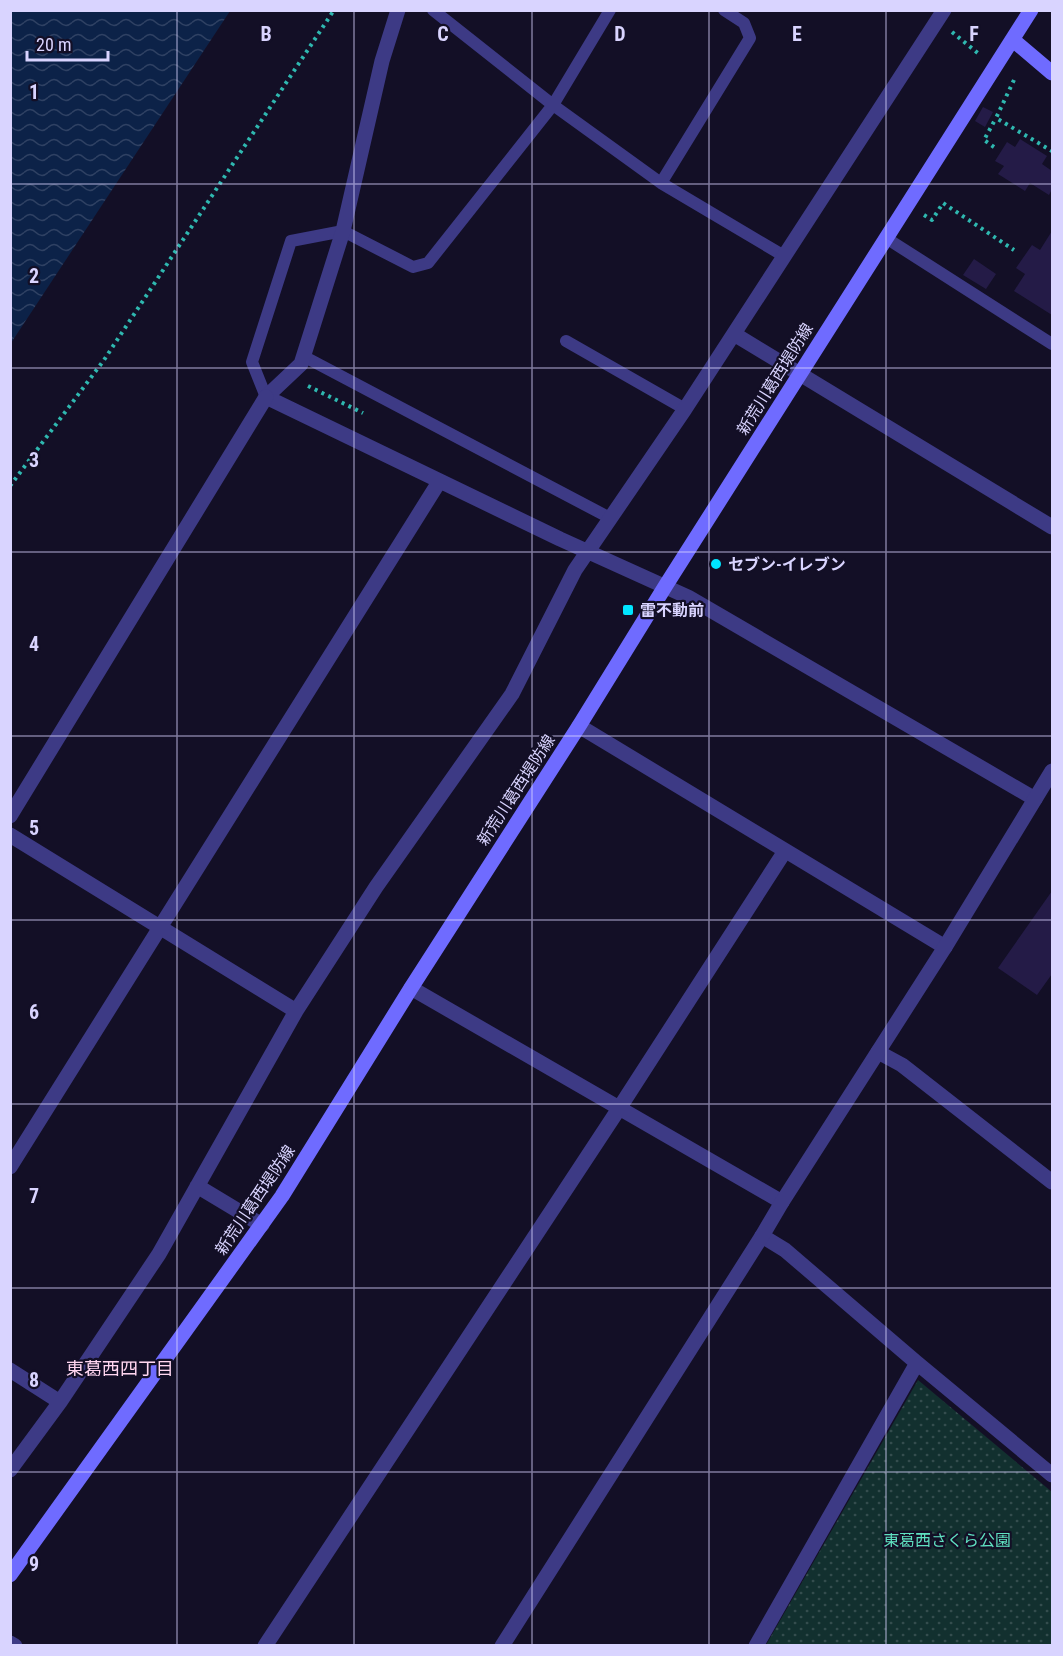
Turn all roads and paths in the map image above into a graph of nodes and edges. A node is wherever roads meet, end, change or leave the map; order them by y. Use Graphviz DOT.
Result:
graph roads {
  1 [pos="334,10"];
  2 [pos="398,10"];
  3 [pos="433,10"];
  4 [pos="610,10"];
  5 [pos="724,10"];
  6 [pos="1031,10"];
  7 [pos="941,12"];
  8 [pos="949,30"];
  9 [pos="1013,40"];
  10 [pos="984,58"];
  11 [pos="1053,73"];
  12 [pos="1014,80"];
  13 [pos="553,105"];
  14 [pos="996,118"];
  15 [pos="994,147"];
  16 [pos="1053,151"];
  17 [pos="661,183"];
  18 [pos="907,205"];
  19 [pos="344,231"];
  20 [pos="886,238"];
  21 [pos="1014,250"];
  22 [pos="784,256"];
  23 [pos="734,334"];
  24 [pos="566,340"];
  25 [pos="1053,344"];
  26 [pos="303,356"];
  27 [pos="800,375"];
  28 [pos="266,397"];
  29 [pos="685,409"];
  30 [pos="439,482"];
  31 [pos="10,486"];
  32 [pos="610,518"];
  33 [pos="1053,527"];
  34 [pos="588,552"];
  35 [pos="666,585"];
  36 [pos="579,726"];
  37 [pos="1053,771"];
  38 [pos="1035,799"];
  39 [pos="10,816"];
  40 [pos="10,835"];
  41 [pos="785,851"];
  42 [pos="161,928"];
  43 [pos="945,947"];
  44 [pos="411,988"];
  45 [pos="296,1011"];
  46 [pos="878,1052"];
  47 [pos="620,1107"];
  48 [pos="10,1167"];
  49 [pos="1053,1182"];
  50 [pos="197,1186"];
  51 [pos="782,1202"];
  52 [pos="262,1226"];
  53 [pos="762,1236"];
  54 [pos="917,1363"];
  55 [pos="10,1370"];
  56 [pos="60,1402"];
  57 [pos="10,1470"];
  58 [pos="1053,1474"];
  59 [pos="10,1575"];
  60 [pos="10,1643"];
  61 [pos="15,1646"];
  62 [pos="265,1646"];
  63 [pos="502,1646"];
  64 [pos="756,1646"];
  1 -- 31 [label="path"];
  2 -- 19 [label="street"];
  3 -- 13 [label="lane"];
  4 -- 13 [label="lane"];
  5 -- 17 [label="lane"];
  6 -- 9 [label="main road, 新荒川葛西堤防線"];
  7 -- 22 [label="street"];
  8 -- 10 [label="path"];
  9 -- 11 [label="main road"];
  9 -- 18 [label="main road, 新荒川葛西堤防線"];
  12 -- 14 [label="path"];
  13 -- 17 [label="lane"];
  13 -- 19 [label="lane"];
  14 -- 15 [label="path"];
  14 -- 16 [label="path"];
  17 -- 22 [label="lane"];
  18 -- 20 [label="main road, 新荒川葛西堤防線"];
  18 -- 21 [label="path"];
  19 -- 26 [label="street"];
  19 -- 28 [label="lane"];
  20 -- 25 [label="lane"];
  20 -- 27 [label="main road, 新荒川葛西堤防線"];
  22 -- 23 [label="street"];
  23 -- 27 [label="street"];
  23 -- 29 [label="street"];
  24 -- 29 [label="lane"];
  26 -- 28 [label="street"];
  26 -- 32 [label="lane"];
  27 -- 33 [label="street"];
  27 -- 35 [label="main road, 新荒川葛西堤防線"];
  28 -- 30 [label="street"];
  28 -- 39 [label="street"];
  29 -- 32 [label="street"];
  30 -- 34 [label="street"];
  30 -- 42 [label="street"];
  32 -- 34 [label="street"];
  34 -- 35 [label="street"];
  34 -- 45 [label="street"];
  35 -- 36 [label="main road, 新荒川葛西堤防線"];
  35 -- 38 [label="street"];
  36 -- 41 [label="street"];
  36 -- 44 [label="main road, 新荒川葛西堤防線"];
  37 -- 38 [label="street"];
  38 -- 43 [label="street"];
  40 -- 42 [label="street"];
  41 -- 43 [label="street"];
  41 -- 47 [label="street"];
  42 -- 45 [label="street"];
  42 -- 48 [label="street"];
  43 -- 46 [label="street"];
  44 -- 47 [label="street"];
  44 -- 52 [label="main road, 新荒川葛西堤防線"];
  45 -- 50 [label="street"];
  46 -- 49 [label="street"];
  46 -- 51 [label="street"];
  47 -- 51 [label="street"];
  47 -- 62 [label="street"];
  50 -- 52 [label="street"];
  50 -- 56 [label="street"];
  51 -- 53 [label="street"];
  52 -- 59 [label="main road, 新荒川葛西堤防線"];
  53 -- 54 [label="street"];
  53 -- 63 [label="street"];
  54 -- 58 [label="street"];
  54 -- 64 [label="street"];
  55 -- 56 [label="street"];
  56 -- 57 [label="street"];
  60 -- 61 [label="street"];
}
